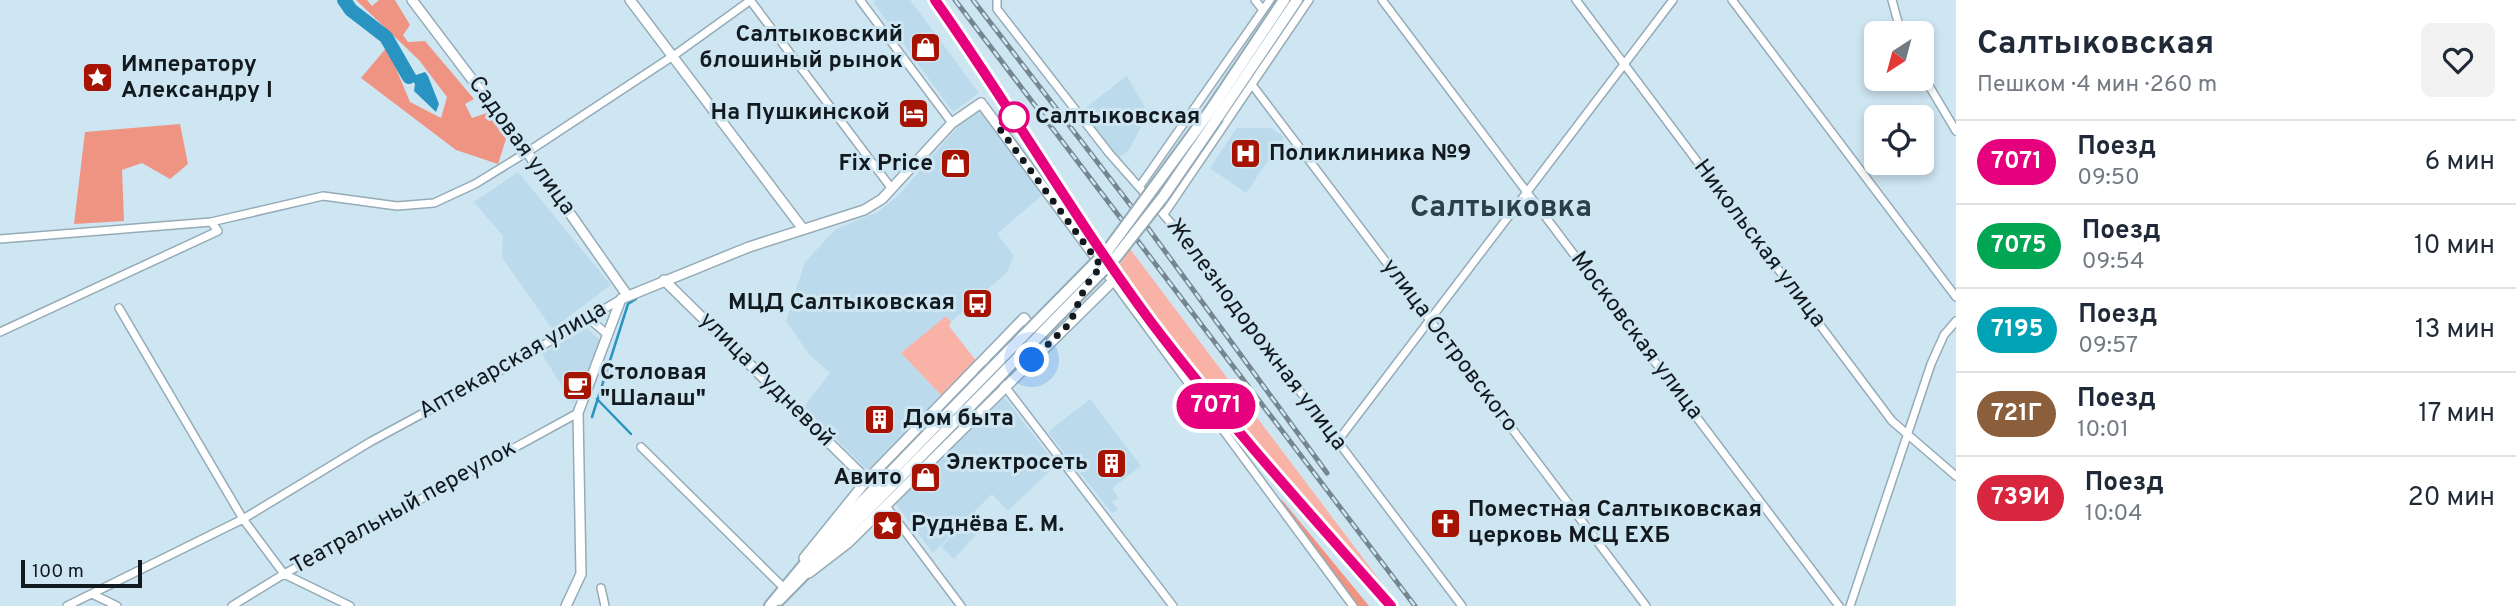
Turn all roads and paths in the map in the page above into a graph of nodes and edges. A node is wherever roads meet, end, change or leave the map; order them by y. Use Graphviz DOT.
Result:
graph roads {
  1 [pos="412,0"];
  2 [pos="631,0"];
  3 [pos="751,0"];
  4 [pos="860,0"];
  5 [pos="997,0"];
  6 [pos="1255,0"];
  7 [pos="1270,0"];
  8 [pos="1284,0"];
  9 [pos="1297,0"];
  10 [pos="1310,0"];
  11 [pos="1382,0"];
  12 [pos="1576,0"];
  13 [pos="1673,0"];
  14 [pos="1732,0"];
  15 [pos="1892,0"];
  16 [pos="1263,10"];
  17 [pos="1898,21"];
  18 [pos="673,56"];
  19 [pos="1624,64"];
  20 [pos="1253,86"];
  21 [pos="1932,91"];
  22 [pos="1214,114"];
  23 [pos="952,123"];
  24 [pos="1956,131"];
  25 [pos="527,152"];
  26 [pos="1160,157"];
  27 [pos="1190,178"];
  28 [pos="1140,186"];
  29 [pos="892,189"];
  30 [pos="1528,191"];
  31 [pos="1164,214"];
  32 [pos="211,222"];
  33 [pos="803,229"];
  34 [pos="0,239"];
  35 [pos="1101,266"];
  36 [pos="664,280"];
  37 [pos="1112,281"];
  38 [pos="624,297"];
  39 [pos="1956,297"];
  40 [pos="119,308"];
  41 [pos="587,317"];
  42 [pos="1430,320"];
  43 [pos="1956,321"];
  44 [pos="1070,323"];
  45 [pos="2,329"];
  46 [pos="608,335"];
  47 [pos="1045,347"];
  48 [pos="984,359"];
  49 [pos="1005,386"];
  50 [pos="578,413"];
  51 [pos="1909,434"];
  52 [pos="1337,442"];
  53 [pos="641,447"];
  54 [pos="1956,476"];
  55 [pos="867,480"];
  56 [pos="886,506"];
  57 [pos="243,519"];
  58 [pos="284,574"];
  59 [pos="797,577"];
  60 [pos="783,587"];
  61 [pos="601,588"];
  62 [pos="92,594"];
  63 [pos="67,606"];
  64 [pos="117,606"];
  65 [pos="232,606"];
  66 [pos="351,606"];
  67 [pos="566,606"];
  68 [pos="605,606"];
  69 [pos="771,606"];
  70 [pos="961,606"];
  71 [pos="1173,606"];
  72 [pos="1353,606"];
  73 [pos="1462,606"];
  74 [pos="1646,606"];
  75 [pos="1839,606"];
  76 [pos="1850,606"];
  1 -- 25 [label="street, Садовая улица"];
  2 -- 18 [label="street"];
  3 -- 18 [label="street"];
  3 -- 29 [label="street"];
  4 -- 23 [label="street"];
  5 -- 28 [label="street, Железнодорожная улица"];
  6 -- 16 [label="street"];
  7 -- 16 [label="street"];
  8 -- 22 [label="main road"];
  9 -- 22 [label="main road"];
  10 -- 20 [label="street"];
  11 -- 30 [label="street, Московская улица"];
  12 -- 19 [label="street, Никольская улица"];
  13 -- 19 [label="street"];
  14 -- 39 [label="street"];
  15 -- 17 [label="street"];
  16 -- 26 [label="street"];
  18 -- 25 [label="street"];
  18 -- 33 [label="street"];
  19 -- 30 [label="street"];
  19 -- 51 [label="street, Никольская улица"];
  20 -- 27 [label="street"];
  20 -- 42 [label="street, улица Островского"];
  21 -- 24 [label="street"];
  22 -- 59 [label="main road, bridge"];
  23 -- 29 [label="street, Аптекарская улица"];
  23 -- 35 [label="street, Аптекарская улица"];
  25 -- 32 [label="street"];
  25 -- 38 [label="street, Садовая улица"];
  26 -- 27 [label="street"];
  26 -- 28 [label="street"];
  27 -- 31 [label="street"];
  28 -- 31 [label="street, Железнодорожная улица"];
  29 -- 33 [label="street, Аптекарская улица"];
  30 -- 42 [label="street"];
  30 -- 75 [label="street, Московская улица"];
  31 -- 52 [label="street, Железнодорожная улица"];
  32 -- 34 [label="street"];
  32 -- 45 [label="street"];
  33 -- 36 [label="street, Аптекарская улица"];
  35 -- 37 [label="street"];
  35 -- 44 [label="street"];
  36 -- 38 [label="street, Аптекарская улица"];
  36 -- 55 [label="street, улица Рудневой"];
  37 -- 44 [label="street"];
  37 -- 72 [label="street"];
  38 -- 41 [label="street, Аптекарская улица"];
  38 -- 46 [label="street"];
  40 -- 57 [label="street"];
  41 -- 46 [label="street"];
  41 -- 57 [label="street, Аптекарская улица"];
  42 -- 52 [label="street"];
  42 -- 74 [label="street, улица Островского"];
  43 -- 51 [label="street"];
  44 -- 47 [label="street"];
  46 -- 50 [label="street"];
  47 -- 48 [label="street"];
  47 -- 49 [label="street"];
  48 -- 49 [label="street"];
  48 -- 55 [label="street"];
  49 -- 56 [label="street"];
  49 -- 71 [label="street"];
  50 -- 58 [label="street, Театральный переулок"];
  50 -- 67 [label="street"];
  51 -- 54 [label="street, Никольская улица"];
  51 -- 76 [label="street"];
  52 -- 73 [label="street, Железнодорожная улица"];
  53 -- 60 [label="street"];
  55 -- 59 [label="street"];
  56 -- 59 [label="street"];
  56 -- 70 [label="street"];
  57 -- 58 [label="street"];
  57 -- 62 [label="street, Аптекарская улица"];
  58 -- 65 [label="street, Театральный переулок"];
  58 -- 66 [label="street"];
  59 -- 60 [label="main road"];
  59 -- 69 [label="main road"];
  60 -- 69 [label="main road"];
  61 -- 68 [label="street"];
  62 -- 63 [label="street, Аптекарская улица"];
  62 -- 64 [label="street"];
}
